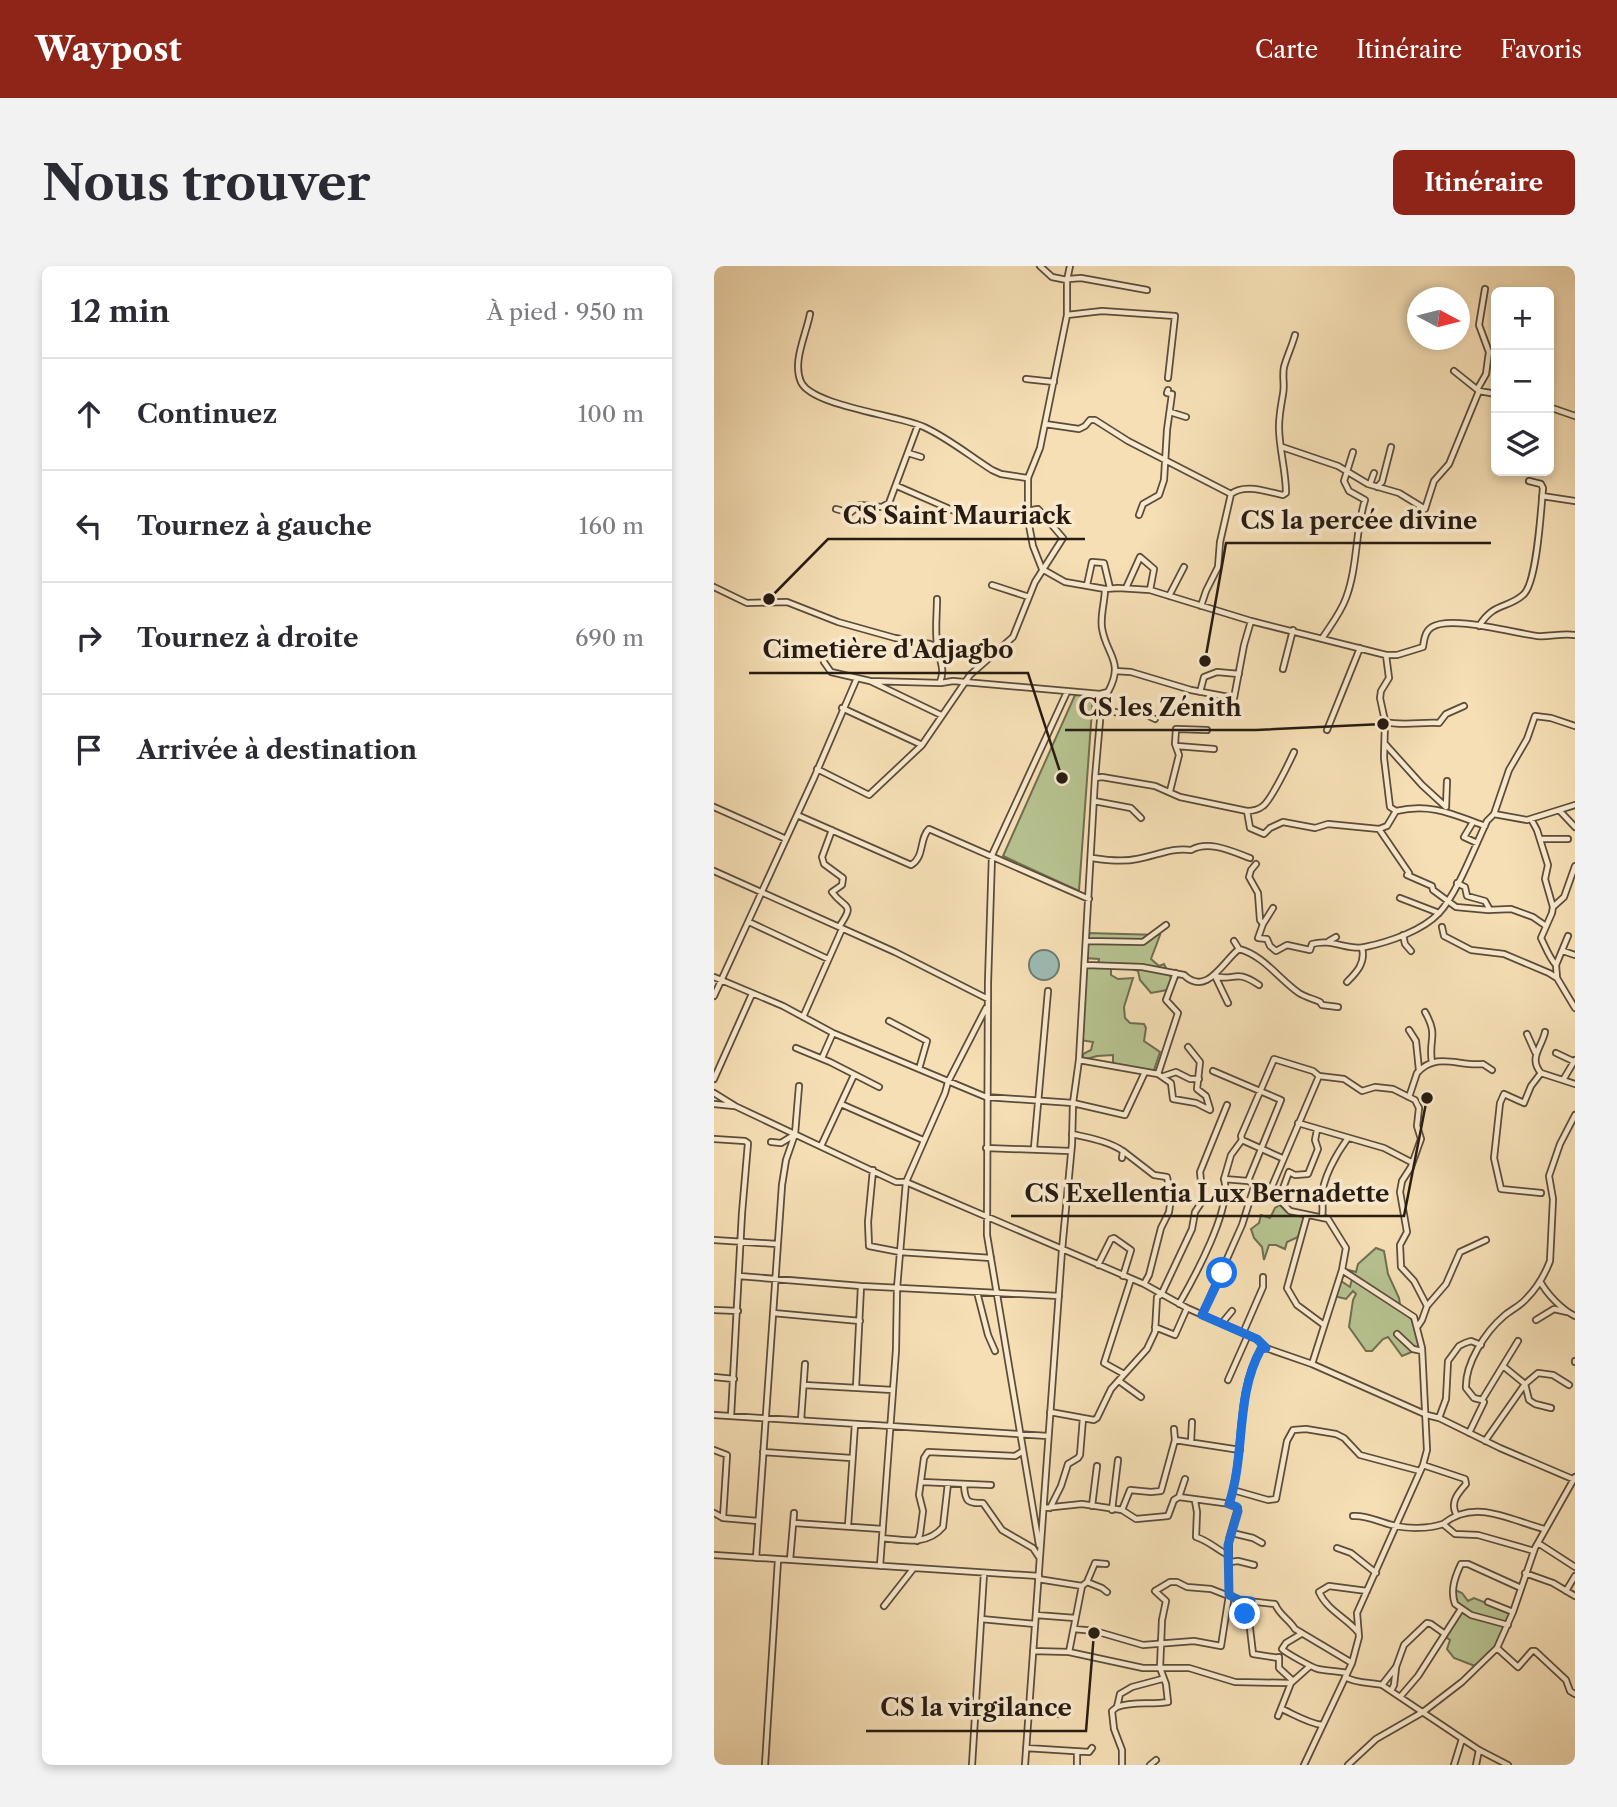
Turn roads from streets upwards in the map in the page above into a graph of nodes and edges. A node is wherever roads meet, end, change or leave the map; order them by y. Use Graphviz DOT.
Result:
graph roads {
  1 [pos="1040,266"];
  2 [pos="1070,266"];
  3 [pos="1068,279"];
  4 [pos="1147,289"];
  5 [pos="1485,289"];
  6 [pos="810,314"];
  7 [pos="1067,315"];
  8 [pos="1295,335"];
  9 [pos="1454,371"];
  10 [pos="1168,377"];
  11 [pos="1026,379"];
  12 [pos="1054,382"];
  13 [pos="1478,389"];
  14 [pos="1168,390"];
  15 [pos="1491,393"];
  16 [pos="1554,409"];
  17 [pos="1170,412"];
  18 [pos="1575,416"];
  19 [pos="1186,417"];
  20 [pos="1045,424"];
  21 [pos="918,425"];
  22 [pos="1282,447"];
  23 [pos="1391,447"];
  24 [pos="1353,452"];
  25 [pos="908,453"];
  26 [pos="921,457"];
  27 [pos="1166,461"];
  28 [pos="1346,472"];
  29 [pos="1374,472"];
  30 [pos="1028,478"];
  31 [pos="1529,481"];
  32 [pos="1370,484"];
  33 [pos="897,486"];
  34 [pos="1377,487"];
  35 [pos="1231,494"];
  36 [pos="1542,496"];
  37 [pos="1575,500"];
  38 [pos="836,509"];
  39 [pos="1027,511"];
  40 [pos="1139,516"];
  41 [pos="968,517"];
  42 [pos="1184,567"];
  43 [pos="1042,569"];
  44 [pos="992,585"];
  45 [pos="1087,585"];
  46 [pos="714,587"];
  47 [pos="1126,588"];
  48 [pos="1108,589"];
  49 [pos="1150,590"];
  50 [pos="1169,596"];
  51 [pos="1029,597"];
  52 [pos="937,599"];
  53 [pos="1202,606"];
  54 [pos="1251,621"];
  55 [pos="1479,626"];
  56 [pos="1293,630"];
  57 [pos="1575,635"];
  58 [pos="1323,637"];
  59 [pos="937,648"];
  60 [pos="1360,648"];
  61 [pos="1386,655"];
  62 [pos="824,662"];
  63 [pos="1283,669"];
  64 [pos="1115,671"];
  65 [pos="944,673"];
  66 [pos="1238,674"];
  67 [pos="857,678"];
  68 [pos="870,681"];
  69 [pos="953,681"];
  70 [pos="940,682"];
  71 [pos="965,682"];
  72 [pos="1067,692"];
  73 [pos="1200,692"];
  74 [pos="1100,694"];
  75 [pos="1464,706"];
  76 [pos="842,708"];
  77 [pos="1101,709"];
  78 [pos="941,715"];
  79 [pos="1155,719"];
  80 [pos="1385,722"];
  81 [pos="1575,726"];
  82 [pos="1207,730"];
  83 [pos="1327,730"];
  84 [pos="1386,744"];
  85 [pos="922,746"];
  86 [pos="1177,746"];
  87 [pos="1214,749"];
  88 [pos="1294,752"];
  89 [pos="817,769"];
  90 [pos="1095,778"];
  91 [pos="1447,781"];
  92 [pos="1170,790"];
  93 [pos="1094,801"];
  94 [pos="1575,805"];
  95 [pos="714,807"];
  96 [pos="1390,807"];
  97 [pos="1446,809"];
  98 [pos="1559,810"];
  99 [pos="1247,811"];
  100 [pos="1396,811"];
  101 [pos="1494,814"];
  102 [pos="797,815"];
  103 [pos="1141,818"];
  104 [pos="1390,819"];
  105 [pos="1531,819"];
  106 [pos="1473,822"];
  107 [pos="1485,826"];
  108 [pos="1575,827"];
  109 [pos="1379,829"];
  110 [pos="832,830"];
  111 [pos="786,838"];
  112 [pos="1540,839"];
  113 [pos="1568,839"];
  114 [pos="1477,843"];
  115 [pos="992,855"];
  116 [pos="1092,858"];
  117 [pos="1250,858"];
  118 [pos="1256,864"];
  119 [pos="1575,866"];
  120 [pos="714,871"];
  121 [pos="1457,883"];
  122 [pos="1568,885"];
  123 [pos="1575,885"];
  124 [pos="761,893"];
  125 [pos="1400,898"];
  126 [pos="1089,899"];
  127 [pos="1448,901"];
  128 [pos="1553,906"];
  129 [pos="1273,908"];
  130 [pos="1490,910"];
  131 [pos="1439,913"];
  132 [pos="749,922"];
  133 [pos="1263,924"];
  134 [pos="1166,925"];
  135 [pos="1546,926"];
  136 [pos="1442,927"];
  137 [pos="841,928"];
  138 [pos="1403,935"];
  139 [pos="1568,936"];
  140 [pos="1336,937"];
  141 [pos="1087,941"];
  142 [pos="1234,941"];
  143 [pos="1329,941"];
  144 [pos="1362,948"];
  145 [pos="1239,949"];
  146 [pos="1411,951"];
  147 [pos="1563,951"];
  148 [pos="1575,955"];
  149 [pos="828,959"];
  150 [pos="1086,965"];
  151 [pos="1556,965"];
  152 [pos="1176,973"];
  153 [pos="714,977"];
  154 [pos="1215,977"];
  155 [pos="1557,978"];
  156 [pos="721,980"];
  157 [pos="1347,982"];
  158 [pos="1259,985"];
  159 [pos="1048,991"];
  160 [pos="752,994"];
  161 [pos="714,996"];
  162 [pos="987,1001"];
  163 [pos="1228,1003"];
  164 [pos="1338,1007"];
  165 [pos="1575,1008"];
  166 [pos="1425,1012"];
  167 [pos="803,1017"];
  168 [pos="889,1021"];
  169 [pos="1409,1030"];
  170 [pos="1545,1032"];
  171 [pos="833,1033"];
  172 [pos="1527,1034"];
  173 [pos="1188,1047"];
  174 [pos="796,1048"];
  175 [pos="1535,1053"];
  176 [pos="1556,1054"];
  177 [pos="822,1058"];
  178 [pos="1079,1060"];
  179 [pos="1574,1060"];
  180 [pos="1432,1063"];
  181 [pos="919,1069"];
  182 [pos="1419,1070"];
  183 [pos="1492,1070"];
  184 [pos="1213,1071"];
  185 [pos="1145,1072"];
  186 [pos="1541,1073"];
  187 [pos="1158,1074"];
  188 [pos="854,1075"];
  189 [pos="1164,1076"];
  190 [pos="1319,1076"];
  191 [pos="714,1079"];
  192 [pos="1199,1079"];
  193 [pos="1563,1080"];
  194 [pos="948,1082"];
  195 [pos="1575,1084"];
  196 [pos="799,1086"];
  197 [pos="879,1087"];
  198 [pos="1259,1089"];
  199 [pos="714,1093"];
  200 [pos="986,1097"];
  201 [pos="1409,1097"];
  202 [pos="1038,1099"];
  203 [pos="1073,1102"];
  204 [pos="714,1104"];
  205 [pos="841,1104"];
  206 [pos="1227,1105"];
  207 [pos="735,1106"];
  208 [pos="1574,1119"];
  209 [pos="1298,1123"];
  210 [pos="1317,1130"];
  211 [pos="795,1133"];
  212 [pos="1072,1134"];
  213 [pos="1348,1138"];
  214 [pos="714,1139"];
  215 [pos="923,1140"];
  216 [pos="1241,1140"];
  217 [pos="771,1142"];
  218 [pos="821,1146"];
  219 [pos="986,1148"];
  220 [pos="1034,1149"];
  221 [pos="1260,1150"];
  222 [pos="1070,1151"];
  223 [pos="1282,1158"];
  224 [pos="1411,1162"];
  225 [pos="873,1170"];
  226 [pos="1224,1180"];
  227 [pos="1248,1181"];
  228 [pos="906,1182"];
  229 [pos="1255,1184"];
  230 [pos="1270,1191"];
  231 [pos="1541,1193"];
  232 [pos="1279,1199"];
  233 [pos="1307,1216"];
  234 [pos="1322,1217"];
  235 [pos="987,1218"];
  236 [pos="714,1240"];
  237 [pos="1486,1240"];
  238 [pos="740,1242"];
  239 [pos="777,1244"];
  240 [pos="1062,1250"];
  241 [pos="900,1252"];
  242 [pos="991,1258"];
  243 [pos="1098,1265"];
  244 [pos="1342,1270"];
  245 [pos="739,1276"];
  246 [pos="1123,1276"];
  247 [pos="1263,1277"];
  248 [pos="775,1279"];
  249 [pos="1131,1279"];
  250 [pos="1540,1280"];
  251 [pos="1144,1284"];
  252 [pos="862,1286"];
  253 [pos="897,1288"];
  254 [pos="977,1292"];
  255 [pos="996,1294"];
  256 [pos="1161,1295"];
  257 [pos="1059,1296"];
  258 [pos="1179,1304"];
  259 [pos="1427,1306"];
  260 [pos="1187,1308"];
  261 [pos="714,1310"];
  262 [pos="737,1311"];
  263 [pos="1232,1311"];
  264 [pos="773,1312"];
  265 [pos="1568,1312"];
  266 [pos="1202,1315"];
  267 [pos="1575,1315"];
  268 [pos="860,1321"];
  269 [pos="1536,1321"];
  270 [pos="1222,1324"];
  271 [pos="1324,1325"];
  272 [pos="1418,1326"];
  273 [pos="1155,1327"];
  274 [pos="1246,1334"];
  275 [pos="1397,1334"];
  276 [pos="1518,1341"];
  277 [pos="1481,1345"];
  278 [pos="1266,1348"];
  279 [pos="995,1351"];
  280 [pos="1422,1351"];
  281 [pos="805,1364"];
  282 [pos="1312,1364"];
  283 [pos="1503,1366"];
  284 [pos="1124,1374"];
  285 [pos="714,1377"];
  286 [pos="734,1379"];
  287 [pos="1119,1380"];
  288 [pos="1228,1380"];
  289 [pos="1525,1384"];
  290 [pos="804,1385"];
  291 [pos="1569,1385"];
  292 [pos="856,1387"];
  293 [pos="893,1390"];
  294 [pos="1141,1397"];
  295 [pos="1482,1400"];
  296 [pos="1551,1408"];
  297 [pos="1050,1412"];
  298 [pos="714,1415"];
  299 [pos="1427,1415"];
  300 [pos="731,1416"];
  301 [pos="766,1418"];
  302 [pos="1083,1418"];
  303 [pos="1439,1418"];
  304 [pos="801,1420"];
  305 [pos="1192,1422"];
  306 [pos="855,1424"];
  307 [pos="890,1426"];
  308 [pos="1174,1429"];
  309 [pos="1469,1433"];
  310 [pos="1020,1435"];
  311 [pos="1049,1436"];
  312 [pos="1175,1440"];
  313 [pos="1486,1441"];
  314 [pos="1191,1442"];
  315 [pos="714,1450"];
  316 [pos="1240,1450"];
  317 [pos="1023,1451"];
  318 [pos="763,1452"];
  319 [pos="1015,1456"];
  320 [pos="851,1458"];
  321 [pos="1024,1460"];
  322 [pos="1118,1460"];
  323 [pos="1097,1466"];
  324 [pos="1421,1468"];
  325 [pos="1185,1479"];
  326 [pos="1574,1479"];
  327 [pos="922,1482"];
  328 [pos="948,1483"];
  329 [pos="964,1485"];
  330 [pos="991,1485"];
  331 [pos="1233,1490"];
  332 [pos="1179,1497"];
  333 [pos="1195,1500"];
  334 [pos="1229,1504"];
  335 [pos="1092,1506"];
  336 [pos="1044,1508"];
  337 [pos="1050,1508"];
  338 [pos="1112,1510"];
  339 [pos="1122,1510"];
  340 [pos="714,1513"];
  341 [pos="794,1513"];
  342 [pos="1456,1514"];
  343 [pos="1353,1516"];
  344 [pos="723,1518"];
  345 [pos="758,1521"];
  346 [pos="794,1523"];
  347 [pos="1443,1524"];
  348 [pos="848,1526"];
  349 [pos="1396,1526"];
  350 [pos="882,1529"];
  351 [pos="1544,1529"];
  352 [pos="1232,1533"];
  353 [pos="882,1538"];
  354 [pos="917,1541"];
  355 [pos="1538,1543"];
  356 [pos="1262,1544"];
  357 [pos="1337,1548"];
  358 [pos="1534,1552"];
  359 [pos="714,1555"];
  360 [pos="1040,1555"];
  361 [pos="1228,1555"];
  362 [pos="756,1558"];
  363 [pos="778,1559"];
  364 [pos="790,1560"];
  365 [pos="1230,1562"];
  366 [pos="1106,1564"];
  367 [pos="1254,1565"];
  368 [pos="880,1566"];
  369 [pos="1575,1567"];
  370 [pos="914,1568"];
  371 [pos="984,1573"];
  372 [pos="1376,1573"];
  373 [pos="1525,1573"];
  374 [pos="1575,1576"];
  375 [pos="1039,1578"];
  376 [pos="1084,1584"];
  377 [pos="1521,1588"];
  378 [pos="1367,1591"];
  379 [pos="1566,1591"];
  380 [pos="1107,1592"];
  381 [pos="1229,1595"];
  382 [pos="1575,1596"];
  383 [pos="1251,1601"];
  384 [pos="1488,1601"];
  385 [pos="884,1606"];
  386 [pos="1461,1609"];
  387 [pos="1513,1612"];
  388 [pos="1036,1615"];
  389 [pos="1075,1618"];
  390 [pos="981,1619"];
  391 [pos="1035,1625"];
  392 [pos="1508,1625"];
  393 [pos="1074,1629"];
  394 [pos="1358,1632"];
  395 [pos="1301,1634"];
  396 [pos="1445,1634"];
  397 [pos="1160,1645"];
  398 [pos="1497,1648"];
  399 [pos="1282,1649"];
  400 [pos="1033,1651"];
  401 [pos="1069,1652"];
  402 [pos="1279,1658"];
  403 [pos="1352,1663"];
  404 [pos="1310,1666"];
  405 [pos="1160,1668"];
  406 [pos="1396,1668"];
  407 [pos="1346,1675"];
  408 [pos="1162,1679"];
  409 [pos="1292,1682"];
  410 [pos="1281,1683"];
  411 [pos="1381,1685"];
  412 [pos="1391,1691"];
  413 [pos="1286,1692"];
  414 [pos="1575,1694"];
  415 [pos="1400,1697"];
  416 [pos="1117,1707"];
  417 [pos="1282,1709"];
  418 [pos="1423,1712"];
  419 [pos="1060,1714"];
  420 [pos="1029,1715"];
  421 [pos="1278,1716"];
  422 [pos="1322,1726"];
  423 [pos="1462,1739"];
  424 [pos="1026,1748"];
  425 [pos="1092,1748"];
  426 [pos="1479,1750"];
  427 [pos="1077,1752"];
  428 [pos="1156,1760"];
  429 [pos="765,1765"];
  430 [pos="972,1765"];
  431 [pos="1025,1765"];
  432 [pos="1077,1765"];
  433 [pos="1122,1765"];
  434 [pos="1150,1765"];
  435 [pos="1304,1765"];
  436 [pos="1348,1765"];
  437 [pos="1454,1765"];
  438 [pos="1476,1765"];
  439 [pos="1508,1765"];
  1 -- 3 [label="street"];
  2 -- 3 [label="street"];
  3 -- 4 [label="street"];
  3 -- 7 [label="street"];
  5 -- 13 [label="street"];
  6 -- 21 [label="street"];
  7 -- 10 [label="street"];
  7 -- 12 [label="street"];
  8 -- 22 [label="street"];
  9 -- 13 [label="street"];
  11 -- 12 [label="street"];
  12 -- 20 [label="street"];
  13 -- 15 [label="street"];
  13 -- 34 [label="street"];
  14 -- 17 [label="street"];
  16 -- 18 [label="street"];
  17 -- 19 [label="street"];
  17 -- 27 [label="street"];
  20 -- 27 [label="street"];
  20 -- 30 [label="street"];
  21 -- 25 [label="street"];
  21 -- 30 [label="street"];
  22 -- 28 [label="street"];
  22 -- 35 [label="street"];
  23 -- 34 [label="street"];
  24 -- 28 [label="street"];
  25 -- 26 [label="street"];
  25 -- 33 [label="street"];
  27 -- 35 [label="street"];
  27 -- 40 [label="street"];
  28 -- 32 [label="street"];
  28 -- 58 [label="street"];
  29 -- 32 [label="street"];
  30 -- 39 [label="street"];
  31 -- 36 [label="street"];
  32 -- 34 [label="street"];
  33 -- 38 [label="street"];
  33 -- 41 [label="street"];
  35 -- 53 [label="street"];
  36 -- 37 [label="street"];
  36 -- 55 [label="street"];
  39 -- 43 [label="street"];
  39 -- 43 [label="street"];
  42 -- 50 [label="street"];
  43 -- 45 [label="street"];
  43 -- 51 [label="street"];
  44 -- 51 [label="street"];
  45 -- 48 [label="street"];
  45 -- 48 [label="street"];
  46 -- 59 [label="street"];
  47 -- 48 [label="street"];
  47 -- 49 [label="street"];
  47 -- 49 [label="street"];
  48 -- 64 [label="street"];
  49 -- 50 [label="street"];
  50 -- 53 [label="street"];
  51 -- 71 [label="street"];
  52 -- 59 [label="street"];
  53 -- 54 [label="street"];
  54 -- 56 [label="street"];
  54 -- 66 [label="street"];
  55 -- 57 [label="street"];
  55 -- 61 [label="street"];
  56 -- 58 [label="street"];
  56 -- 63 [label="street"];
  58 -- 60 [label="street"];
  59 -- 65 [label="street"];
  60 -- 61 [label="street"];
  60 -- 83 [label="street"];
  61 -- 80 [label="street"];
  62 -- 67 [label="street"];
  64 -- 73 [label="street"];
  64 -- 74 [label="street"];
  65 -- 69 [label="street"];
  65 -- 70 [label="street"];
  66 -- 73 [label="street"];
  66 -- 73 [label="street"];
  67 -- 68 [label="street"];
  67 -- 76 [label="street"];
  68 -- 70 [label="street"];
  68 -- 78 [label="street"];
  69 -- 70 [label="street"];
  69 -- 71 [label="street"];
  71 -- 72 [label="street"];
  71 -- 78 [label="street"];
  72 -- 74 [label="street"];
  72 -- 115 [label="street"];
  74 -- 77 [label="street"];
  75 -- 80 [label="street"];
  76 -- 85 [label="street"];
  76 -- 89 [label="street"];
  77 -- 79 [label="street"];
  77 -- 90 [label="street"];
  78 -- 85 [label="street"];
  80 -- 84 [label="street"];
  81 -- 101 [label="street"];
  82 -- 86 [label="street"];
  84 -- 96 [label="street"];
  84 -- 97 [label="street"];
  85 -- 89 [label="street"];
  86 -- 87 [label="street"];
  86 -- 92 [label="street"];
  88 -- 99 [label="street"];
  89 -- 102 [label="street"];
  90 -- 92 [label="street"];
  90 -- 93 [label="street"];
  91 -- 97 [label="street"];
  92 -- 99 [label="street"];
  93 -- 103 [label="street"];
  93 -- 116 [label="street"];
  94 -- 98 [label="street"];
  95 -- 111 [label="street"];
  96 -- 100 [label="street"];
  96 -- 104 [label="street"];
  97 -- 100 [label="street"];
  97 -- 106 [label="street"];
  98 -- 105 [label="street"];
  98 -- 108 [label="street"];
  99 -- 109 [label="street"];
  100 -- 104 [label="street"];
  101 -- 105 [label="street"];
  101 -- 107 [label="street"];
  102 -- 110 [label="street"];
  102 -- 111 [label="street"];
  104 -- 109 [label="street"];
  105 -- 112 [label="street"];
  106 -- 107 [label="street"];
  106 -- 114 [label="street"];
  107 -- 114 [label="street"];
  109 -- 127 [label="street"];
  110 -- 115 [label="street"];
  110 -- 137 [label="street"];
  111 -- 124 [label="street"];
  112 -- 113 [label="street"];
  112 -- 128 [label="street"];
  114 -- 121 [label="street"];
  115 -- 126 [label="street"];
  115 -- 162 [label="street"];
  116 -- 117 [label="street"];
  116 -- 126 [label="street"];
  118 -- 133 [label="street"];
  119 -- 122 [label="street"];
  120 -- 124 [label="street"];
  121 -- 127 [label="street"];
  121 -- 130 [label="street"];
  122 -- 123 [label="street"];
  122 -- 128 [label="street"];
  124 -- 132 [label="street"];
  124 -- 137 [label="street"];
  125 -- 131 [label="street"];
  126 -- 141 [label="street"];
  127 -- 130 [label="street"];
  127 -- 131 [label="street"];
  128 -- 135 [label="street"];
  129 -- 133 [label="street"];
  130 -- 135 [label="street"];
  131 -- 138 [label="street"];
  132 -- 149 [label="street"];
  132 -- 156 [label="street"];
  133 -- 143 [label="street"];
  134 -- 141 [label="street"];
  135 -- 151 [label="street"];
  136 -- 155 [label="street"];
  137 -- 149 [label="street"];
  137 -- 162 [label="street"];
  138 -- 144 [label="street"];
  138 -- 146 [label="street"];
  139 -- 147 [label="street"];
  140 -- 143 [label="street"];
  141 -- 150 [label="street"];
  142 -- 145 [label="street"];
  143 -- 144 [label="street"];
  144 -- 157 [label="street"];
  145 -- 154 [label="street"];
  145 -- 164 [label="street"];
  147 -- 148 [label="street"];
  147 -- 151 [label="street"];
  149 -- 167 [label="street"];
  150 -- 152 [label="street"];
  150 -- 178 [label="street"];
  151 -- 155 [label="street"];
  152 -- 154 [label="street"];
  152 -- 187 [label="street"];
  153 -- 156 [label="street"];
  154 -- 158 [label="street"];
  154 -- 163 [label="street"];
  155 -- 165 [label="street"];
  156 -- 160 [label="street"];
  156 -- 161 [label="street"];
  159 -- 202 [label="street"];
  160 -- 167 [label="street"];
  160 -- 191 [label="street"];
  162 -- 194 [label="street"];
  162 -- 200 [label="street"];
  166 -- 180 [label="street"];
  167 -- 171 [label="street"];
  168 -- 181 [label="street"];
  169 -- 182 [label="street"];
  170 -- 175 [label="street"];
  171 -- 177 [label="street"];
  171 -- 181 [label="street"];
  172 -- 175 [label="street"];
  173 -- 192 [label="street"];
  174 -- 177 [label="street"];
  175 -- 186 [label="street"];
  176 -- 179 [label="street"];
  177 -- 188 [label="street"];
  178 -- 185 [label="street"];
  178 -- 203 [label="street"];
  179 -- 193 [label="street"];
  180 -- 182 [label="street"];
  180 -- 183 [label="street"];
  181 -- 194 [label="street"];
  182 -- 201 [label="street"];
  184 -- 198 [label="street"];
  185 -- 187 [label="street"];
  185 -- 203 [label="street"];
  186 -- 193 [label="street"];
  186 -- 231 [label="street"];
  187 -- 189 [label="street"];
  188 -- 197 [label="street"];
  188 -- 205 [label="street"];
  189 -- 192 [label="street"];
  189 -- 192 [label="street"];
  190 -- 198 [label="street"];
  190 -- 201 [label="street"];
  190 -- 209 [label="street"];
  193 -- 195 [label="street"];
  194 -- 200 [label="street"];
  194 -- 215 [label="street"];
  196 -- 211 [label="street"];
  198 -- 216 [label="street"];
  198 -- 221 [label="street"];
  199 -- 207 [label="street"];
  200 -- 202 [label="street"];
  200 -- 219 [label="street"];
  201 -- 224 [label="street"];
  202 -- 203 [label="street"];
  202 -- 220 [label="street"];
  203 -- 212 [label="street"];
  204 -- 207 [label="street"];
  205 -- 215 [label="street"];
  205 -- 218 [label="street"];
  206 -- 256 [label="street"];
  207 -- 211 [label="street"];
  208 -- 250 [label="street"];
  209 -- 210 [label="street"];
  209 -- 223 [label="street"];
  210 -- 213 [label="street"];
  210 -- 232 [label="street"];
  211 -- 217 [label="street"];
  211 -- 218 [label="street"];
  211 -- 239 [label="street"];
  212 -- 222 [label="street"];
  212 -- 251 [label="street"];
  213 -- 224 [label="street"];
  213 -- 234 [label="street"];
  214 -- 238 [label="street"];
  215 -- 228 [label="street"];
  216 -- 221 [label="street"];
  216 -- 226 [label="street"];
  218 -- 225 [label="street"];
  219 -- 220 [label="street"];
  219 -- 235 [label="street"];
  220 -- 222 [label="street"];
  221 -- 223 [label="street"];
  221 -- 227 [label="street"];
  222 -- 240 [label="street"];
  223 -- 230 [label="street"];
  224 -- 259 [label="street"];
  225 -- 228 [label="street"];
  225 -- 241 [label="street"];
  226 -- 227 [label="street"];
  226 -- 258 [label="street"];
  227 -- 229 [label="street"];
  228 -- 235 [label="street"];
  228 -- 241 [label="street"];
  229 -- 230 [label="street"];
  229 -- 266 [label="street"];
  230 -- 232 [label="street"];
  232 -- 233 [label="street"];
  233 -- 234 [label="street"];
  233 -- 271 [label="street"];
  234 -- 244 [label="street"];
  235 -- 240 [label="street"];
  235 -- 242 [label="street"];
  236 -- 238 [label="street"];
  237 -- 259 [label="street"];
  238 -- 239 [label="street"];
  238 -- 245 [label="street"];
  239 -- 248 [label="street"];
  240 -- 243 [label="street"];
  240 -- 257 [label="street"];
  241 -- 242 [label="street"];
  241 -- 253 [label="street"];
  242 -- 255 [label="street"];
  243 -- 246 [label="street"];
  243 -- 246 [label="street"];
  244 -- 271 [label="street"];
  244 -- 272 [label="street"];
  245 -- 248 [label="street"];
  245 -- 262 [label="street"];
  246 -- 249 [label="street"];
  247 -- 274 [label="street"];
  248 -- 252 [label="street"];
  248 -- 264 [label="street"];
  249 -- 251 [label="street"];
  249 -- 284 [label="street"];
  250 -- 265 [label="street"];
  250 -- 277 [label="street"];
  251 -- 256 [label="street"];
  252 -- 253 [label="street"];
  252 -- 268 [label="street"];
  253 -- 254 [label="street"];
  253 -- 293 [label="street"];
  254 -- 255 [label="street"];
  254 -- 279 [label="street"];
  255 -- 257 [label="street"];
  255 -- 310 [label="street"];
  256 -- 258 [label="street"];
  256 -- 273 [label="street"];
  257 -- 297 [label="street"];
  258 -- 260 [label="street"];
  259 -- 272 [label="street"];
  260 -- 266 [label="street"];
  260 -- 273 [label="street"];
  261 -- 262 [label="street"];
  262 -- 286 [label="street"];
  263 -- 270 [label="street"];
  264 -- 268 [label="street"];
  264 -- 301 [label="street"];
  265 -- 267 [label="street"];
  265 -- 269 [label="street"];
  266 -- 270 [label="street"];
  268 -- 292 [label="street"];
  270 -- 274 [label="street"];
  271 -- 282 [label="street"];
  272 -- 280 [label="street"];
  273 -- 284 [label="street"];
  274 -- 278 [label="street"];
  274 -- 288 [label="street"];
  275 -- 280 [label="street"];
  276 -- 283 [label="street"];
  277 -- 295 [label="street"];
  277 -- 303 [label="street"];
  278 -- 282 [label="street"];
  278 -- 316 [label="street"];
  280 -- 299 [label="street"];
  281 -- 290 [label="street"];
  282 -- 299 [label="street"];
  283 -- 289 [label="street"];
  283 -- 295 [label="street"];
  284 -- 287 [label="street"];
  285 -- 286 [label="street"];
  286 -- 300 [label="street"];
  287 -- 294 [label="street"];
  287 -- 302 [label="street"];
  289 -- 291 [label="street"];
  289 -- 296 [label="street"];
  289 -- 313 [label="street"];
  290 -- 292 [label="street"];
  290 -- 304 [label="street"];
  292 -- 293 [label="street"];
  293 -- 307 [label="street"];
  295 -- 309 [label="street"];
  297 -- 302 [label="street"];
  297 -- 311 [label="street"];
  298 -- 300 [label="street"];
  299 -- 303 [label="street"];
  299 -- 324 [label="street"];
  300 -- 301 [label="street"];
  301 -- 304 [label="street"];
  301 -- 318 [label="street"];
  302 -- 337 [label="street"];
  303 -- 309 [label="street"];
  304 -- 306 [label="street"];
  305 -- 314 [label="street"];
  306 -- 307 [label="street"];
  306 -- 320 [label="street"];
  307 -- 310 [label="street"];
  307 -- 350 [label="street"];
  308 -- 312 [label="street"];
  309 -- 313 [label="street"];
  310 -- 311 [label="street"];
  310 -- 317 [label="street"];
  311 -- 336 [label="street"];
  312 -- 314 [label="street"];
  312 -- 339 [label="street"];
  313 -- 326 [label="street"];
  314 -- 316 [label="street"];
  315 -- 344 [label="street"];
  316 -- 331 [label="street"];
  317 -- 319 [label="street"];
  317 -- 321 [label="street"];
  318 -- 320 [label="street"];
  318 -- 345 [label="street"];
  319 -- 321 [label="street"];
  319 -- 327 [label="street"];
  320 -- 348 [label="street"];
  321 -- 360 [label="street"];
  322 -- 338 [label="street"];
  323 -- 335 [label="street"];
  324 -- 331 [label="street"];
  324 -- 342 [label="street"];
  324 -- 349 [label="street"];
  325 -- 332 [label="street"];
  326 -- 351 [label="street"];
  327 -- 328 [label="street"];
  327 -- 354 [label="street"];
  328 -- 329 [label="street"];
  328 -- 354 [label="street"];
  329 -- 330 [label="street"];
  329 -- 360 [label="street"];
  331 -- 334 [label="street"];
  332 -- 333 [label="street"];
  332 -- 339 [label="street"];
  333 -- 334 [label="street"];
  333 -- 361 [label="street"];
  334 -- 352 [label="street"];
  335 -- 337 [label="street"];
  335 -- 338 [label="street"];
  336 -- 337 [label="street"];
  336 -- 360 [label="street"];
  338 -- 339 [label="street"];
  340 -- 344 [label="street"];
  341 -- 346 [label="street"];
  342 -- 347 [label="street"];
  342 -- 351 [label="street"];
  343 -- 349 [label="street"];
  344 -- 345 [label="street"];
  345 -- 362 [label="street"];
  346 -- 348 [label="street"];
  346 -- 364 [label="street"];
  347 -- 349 [label="street"];
  347 -- 358 [label="street"];
  348 -- 350 [label="street"];
  349 -- 372 [label="street"];
  350 -- 353 [label="street"];
  351 -- 355 [label="street"];
  352 -- 356 [label="street"];
  352 -- 361 [label="street"];
  353 -- 354 [label="street"];
  353 -- 368 [label="street"];
  355 -- 358 [label="street"];
  355 -- 369 [label="street"];
  357 -- 372 [label="street"];
  358 -- 373 [label="street"];
  359 -- 362 [label="street"];
  360 -- 375 [label="street"];
  361 -- 365 [label="street"];
  362 -- 363 [label="street"];
  363 -- 364 [label="street"];
  363 -- 429 [label="street"];
  364 -- 368 [label="street"];
  365 -- 367 [label="street"];
  365 -- 381 [label="street"];
  366 -- 376 [label="street"];
  368 -- 370 [label="street"];
  370 -- 371 [label="street"];
  370 -- 385 [label="street"];
  371 -- 375 [label="street"];
  371 -- 390 [label="street"];
  372 -- 378 [label="street"];
  373 -- 377 [label="street"];
  373 -- 379 [label="street"];
  374 -- 379 [label="street"];
  375 -- 376 [label="street"];
  375 -- 388 [label="street"];
  376 -- 380 [label="street"];
  376 -- 389 [label="street"];
  377 -- 386 [label="street"];
  377 -- 387 [label="street"];
  378 -- 394 [label="street"];
  378 -- 394 [label="street"];
  379 -- 382 [label="street"];
  381 -- 383 [label="street"];
  381 -- 397 [label="street"];
  381 -- 397 [label="street"];
  383 -- 395 [label="street"];
  383 -- 402 [label="street"];
  384 -- 387 [label="street"];
  386 -- 392 [label="street"];
  386 -- 396 [label="street"];
  387 -- 392 [label="street"];
  388 -- 389 [label="street"];
  388 -- 391 [label="street"];
  389 -- 393 [label="street"];
  390 -- 391 [label="street"];
  390 -- 430 [label="street"];
  391 -- 400 [label="street"];
  392 -- 398 [label="street"];
  393 -- 397 [label="street"];
  393 -- 401 [label="street"];
  394 -- 403 [label="street"];
  395 -- 399 [label="street"];
  395 -- 403 [label="street"];
  396 -- 406 [label="street"];
  396 -- 415 [label="street"];
  397 -- 405 [label="street"];
  398 -- 414 [label="street"];
  398 -- 418 [label="street"];
  399 -- 402 [label="street"];
  399 -- 404 [label="street"];
  400 -- 401 [label="street"];
  400 -- 420 [label="street"];
  401 -- 405 [label="street"];
  402 -- 409 [label="street"];
  403 -- 407 [label="street"];
  404 -- 407 [label="street"];
  404 -- 409 [label="street"];
  405 -- 408 [label="street"];
  405 -- 410 [label="street"];
  406 -- 411 [label="street"];
  406 -- 412 [label="street"];
  407 -- 411 [label="street"];
  407 -- 422 [label="street"];
  408 -- 416 [label="street"];
  408 -- 416 [label="street"];
  409 -- 410 [label="street"];
  409 -- 413 [label="street"];
  410 -- 413 [label="street"];
  411 -- 412 [label="street"];
  412 -- 415 [label="street"];
  413 -- 417 [label="street"];
  415 -- 418 [label="street"];
  416 -- 433 [label="street"];
  417 -- 421 [label="street"];
  417 -- 422 [label="street"];
  418 -- 423 [label="street"];
  418 -- 436 [label="street"];
  419 -- 420 [label="street"];
  420 -- 424 [label="street"];
  422 -- 435 [label="street"];
  423 -- 426 [label="street"];
  423 -- 437 [label="street"];
  424 -- 427 [label="street"];
  424 -- 431 [label="street"];
  425 -- 427 [label="street"];
  426 -- 438 [label="street"];
  426 -- 439 [label="street"];
  427 -- 432 [label="street"];
  428 -- 434 [label="street"];
}
